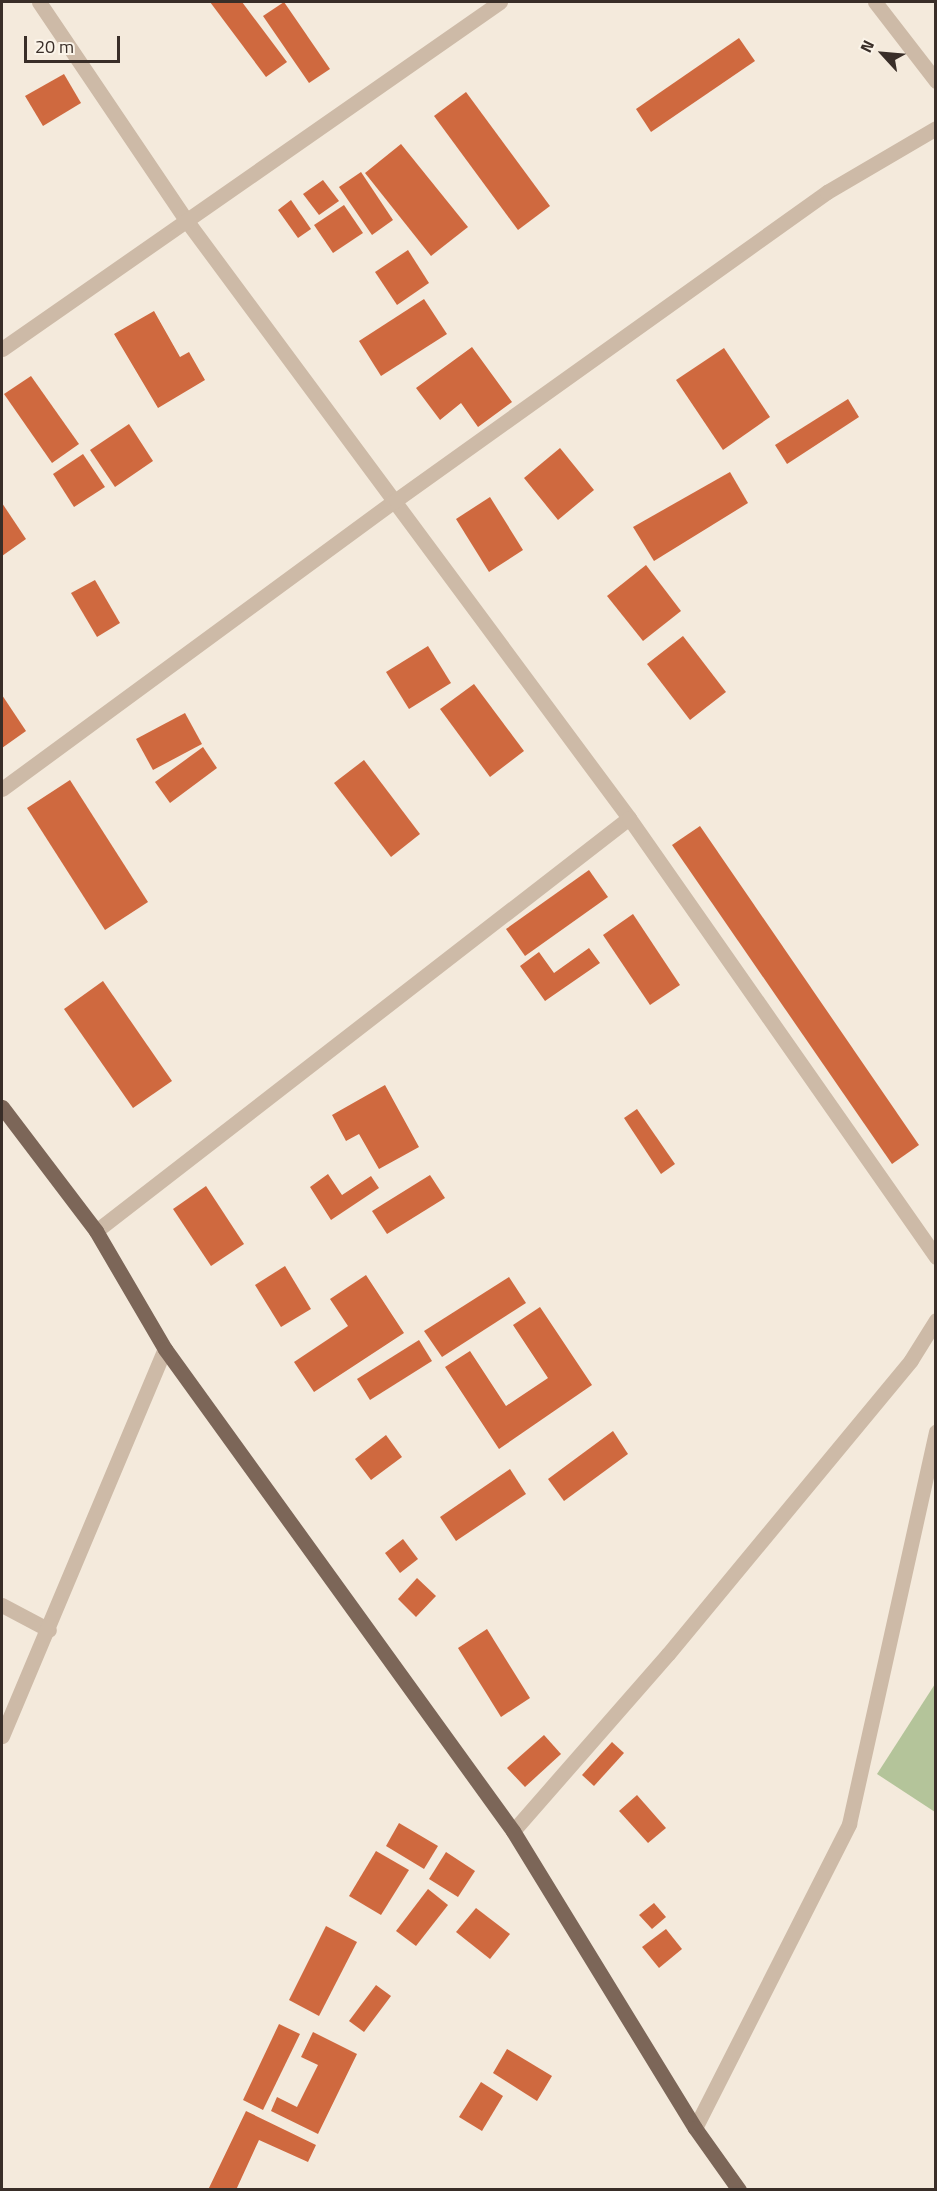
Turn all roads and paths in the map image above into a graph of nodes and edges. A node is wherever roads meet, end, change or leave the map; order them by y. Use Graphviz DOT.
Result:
graph roads {
  1 [pos="39,2"];
  2 [pos="500,2"];
  3 [pos="875,2"];
  4 [pos="936,81"];
  5 [pos="936,128"];
  6 [pos="186,220"];
  7 [pos="2,349"];
  8 [pos="396,500"];
  9 [pos="2,789"];
  10 [pos="629,818"];
  11 [pos="2,1107"];
  12 [pos="96,1231"];
  13 [pos="936,1257"];
  14 [pos="936,1320"];
  15 [pos="165,1349"];
  16 [pos="936,1432"];
  17 [pos="2,1605"];
  18 [pos="49,1630"];
  19 [pos="2,1736"];
  20 [pos="513,1831"];
  21 [pos="694,2128"];
  22 [pos="739,2190"];
  1 -- 6 [label="street"];
  2 -- 6 [label="street"];
  3 -- 4 [label="street"];
  5 -- 8 [label="street"];
  6 -- 7 [label="street"];
  6 -- 8 [label="street"];
  8 -- 9 [label="street"];
  8 -- 10 [label="street"];
  10 -- 12 [label="street"];
  10 -- 13 [label="street"];
  11 -- 12 [label="main road"];
  12 -- 15 [label="main road"];
  14 -- 20 [label="street"];
  15 -- 18 [label="street"];
  15 -- 20 [label="main road"];
  16 -- 21 [label="street"];
  17 -- 18 [label="street"];
  18 -- 19 [label="street"];
  20 -- 21 [label="main road"];
  21 -- 22 [label="main road"];
}
